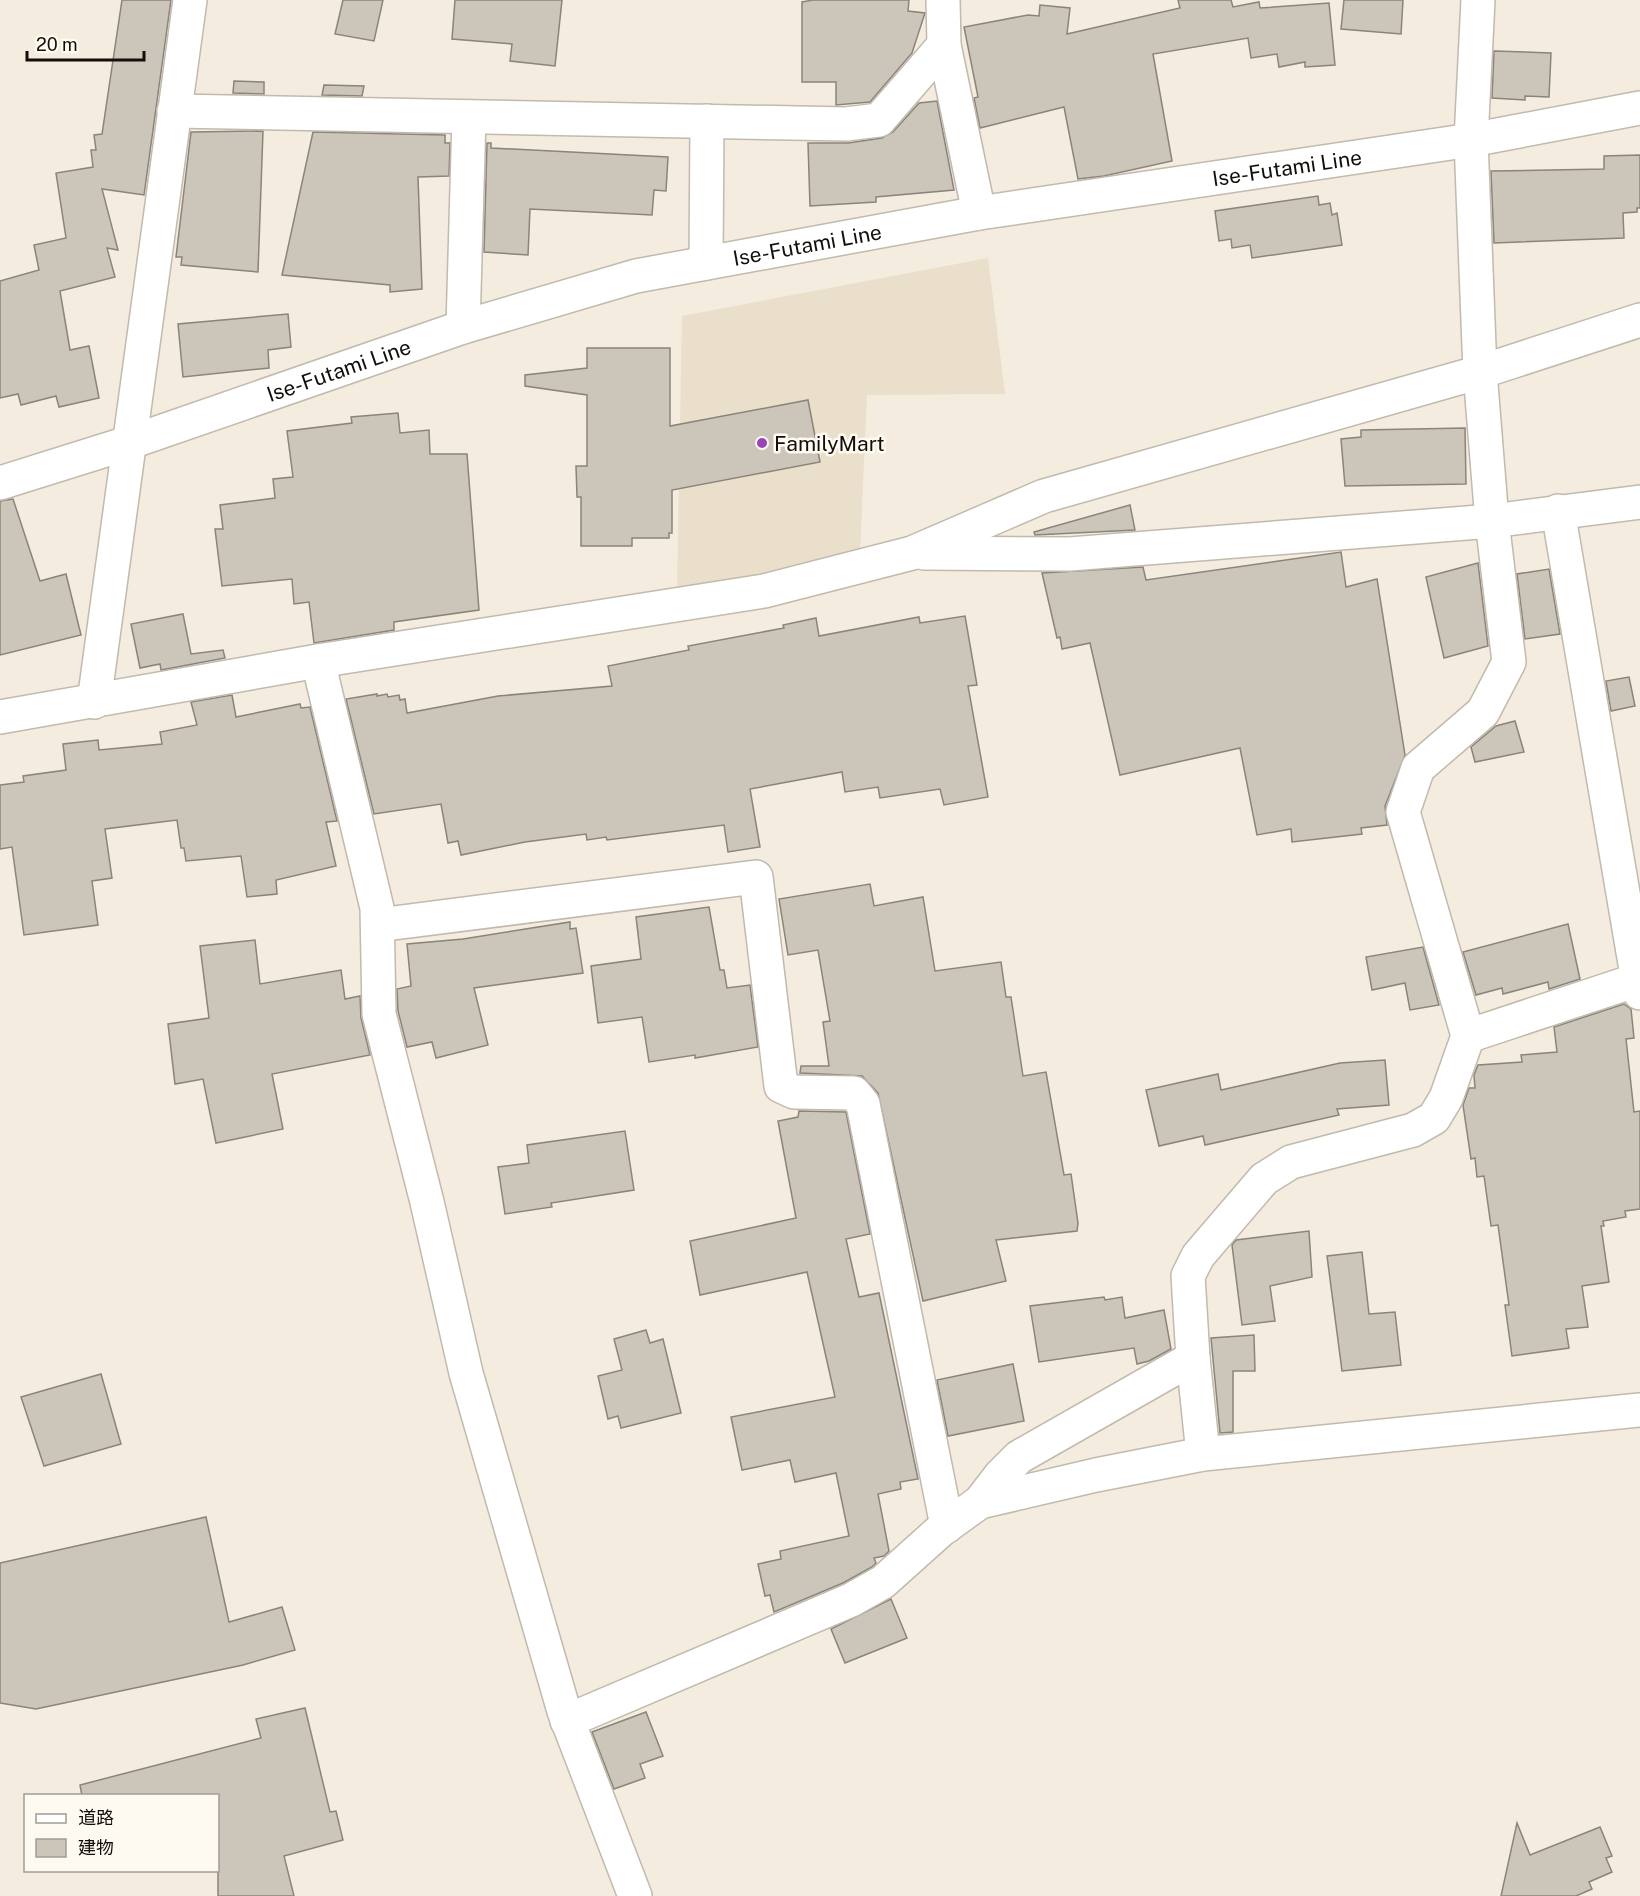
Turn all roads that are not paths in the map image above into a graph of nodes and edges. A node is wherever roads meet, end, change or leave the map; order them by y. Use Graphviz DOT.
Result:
graph roads {
  1 [pos="190,0"];
  2 [pos="943,0"];
  3 [pos="1478,0"];
  4 [pos="944,45"];
  5 [pos="1640,108"];
  6 [pos="174,111"];
  7 [pos="469,117"];
  8 [pos="707,121"];
  9 [pos="1471,140"];
  10 [pos="979,213"];
  11 [pos="706,263"];
  12 [pos="1640,320"];
  13 [pos="463,327"];
  14 [pos="1480,372"];
  15 [pos="131,442"];
  16 [pos="0,483"];
  17 [pos="1640,502"];
  18 [pos="1558,511"];
  19 [pos="1492,521"];
  20 [pos="912,554"];
  21 [pos="318,661"];
  22 [pos="94,702"];
  23 [pos="0,717"];
  24 [pos="378,925"];
  25 [pos="1639,984"];
  26 [pos="1468,1036"];
  27 [pos="1193,1358"];
  28 [pos="1640,1410"];
  29 [pos="1203,1454"];
  30 [pos="980,1502"];
  31 [pos="947,1526"];
  32 [pos="567,1720"];
  33 [pos="635,1896"];
  1 -- 6 [label="street"];
  2 -- 4 [label="street"];
  3 -- 9 [label="street"];
  4 -- 8 [label="street"];
  4 -- 10 [label="street"];
  5 -- 9 [label="street, Ise-Futami Line"];
  6 -- 7 [label="street"];
  6 -- 15 [label="street"];
  7 -- 8 [label="street"];
  7 -- 13 [label="street"];
  8 -- 11 [label="street"];
  9 -- 10 [label="street, Ise-Futami Line"];
  9 -- 14 [label="street"];
  10 -- 11 [label="street, Ise-Futami Line"];
  11 -- 13 [label="street, Ise-Futami Line"];
  12 -- 14 [label="street"];
  13 -- 15 [label="street, Ise-Futami Line"];
  14 -- 19 [label="street"];
  14 -- 20 [label="street"];
  15 -- 16 [label="street, Ise-Futami Line"];
  15 -- 22 [label="street"];
  17 -- 18 [label="street"];
  18 -- 19 [label="street"];
  18 -- 25 [label="street"];
  19 -- 20 [label="street"];
  19 -- 26 [label="street"];
  20 -- 21 [label="street"];
  21 -- 22 [label="street"];
  21 -- 24 [label="street"];
  22 -- 23 [label="street"];
  24 -- 31 [label="street"];
  24 -- 32 [label="street"];
  25 -- 26 [label="street"];
  26 -- 27 [label="street"];
  27 -- 29 [label="street"];
  27 -- 30 [label="street"];
  28 -- 29 [label="street"];
  29 -- 30 [label="street"];
  30 -- 31 [label="street"];
  31 -- 32 [label="street"];
  32 -- 33 [label="street"];
}
